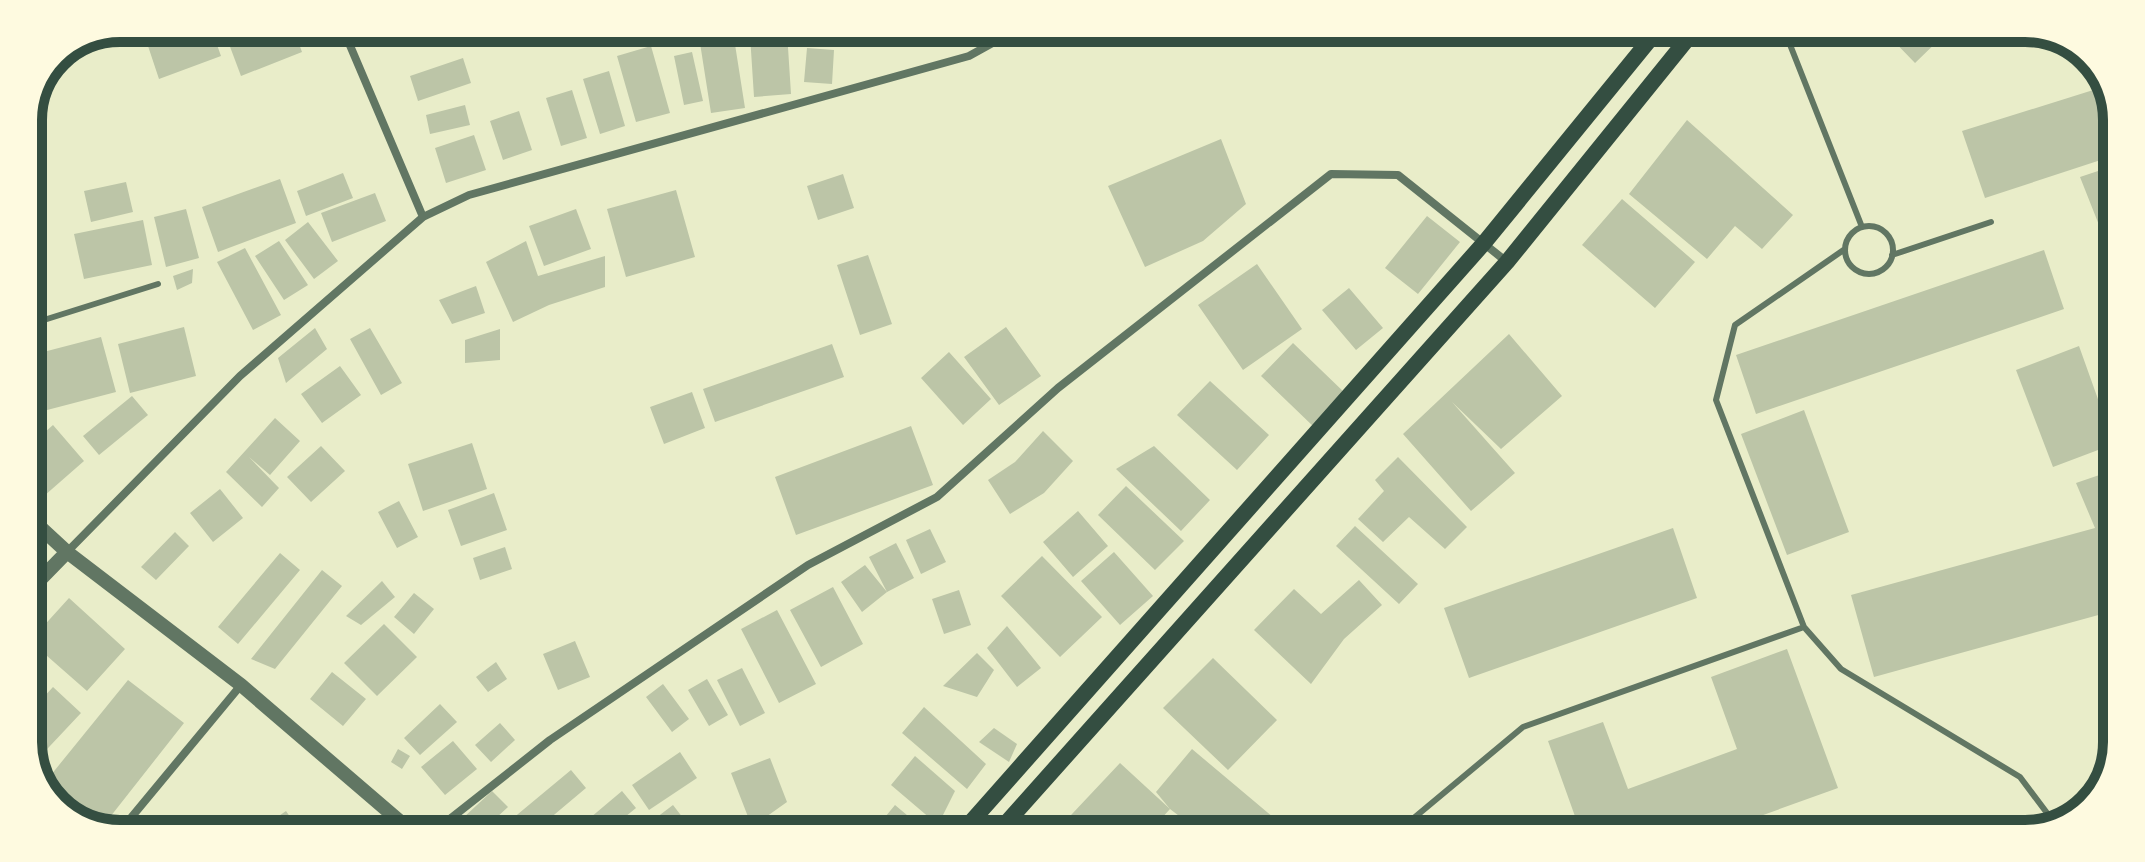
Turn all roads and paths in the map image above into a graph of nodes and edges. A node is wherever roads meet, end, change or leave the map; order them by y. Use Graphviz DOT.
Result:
graph roads {
  1 [pos="349,42"];
  2 [pos="994,42"];
  3 [pos="1648,42"];
  4 [pos="1685,42"];
  5 [pos="1789,42"];
  6 [pos="423,217"];
  7 [pos="1991,222"];
  8 [pos="1862,227"];
  9 [pos="1484,243"];
  10 [pos="1845,249"];
  11 [pos="1892,255"];
  12 [pos="1507,262"];
  13 [pos="158,284"];
  14 [pos="42,321"];
  15 [pos="42,529"];
  16 [pos="67,552"];
  17 [pos="42,578"];
  18 [pos="1804,627"];
  19 [pos="241,685"];
  20 [pos="2049,816"];
  21 [pos="129,820"];
  22 [pos="398,820"];
  23 [pos="449,820"];
  24 [pos="973,820"];
  25 [pos="1009,820"];
  26 [pos="1411,820"];
  1 -- 6 [label="street"];
  2 -- 6 [label="street"];
  3 -- 9 [label="main road"];
  4 -- 12 [label="main road"];
  5 -- 8 [label="lane"];
  6 -- 16 [label="street"];
  7 -- 11 [label="lane"];
  8 -- 10 [label="lane"];
  8 -- 11 [label="lane"];
  9 -- 12 [label="street"];
  9 -- 23 [label="street"];
  9 -- 24 [label="main road"];
  10 -- 11 [label="lane"];
  10 -- 18 [label="lane"];
  12 -- 25 [label="main road"];
  13 -- 14 [label="lane"];
  15 -- 16 [label="street"];
  16 -- 17 [label="street"];
  16 -- 19 [label="street"];
  18 -- 20 [label="lane"];
  18 -- 26 [label="lane"];
  19 -- 21 [label="street"];
  19 -- 22 [label="street"];
}
